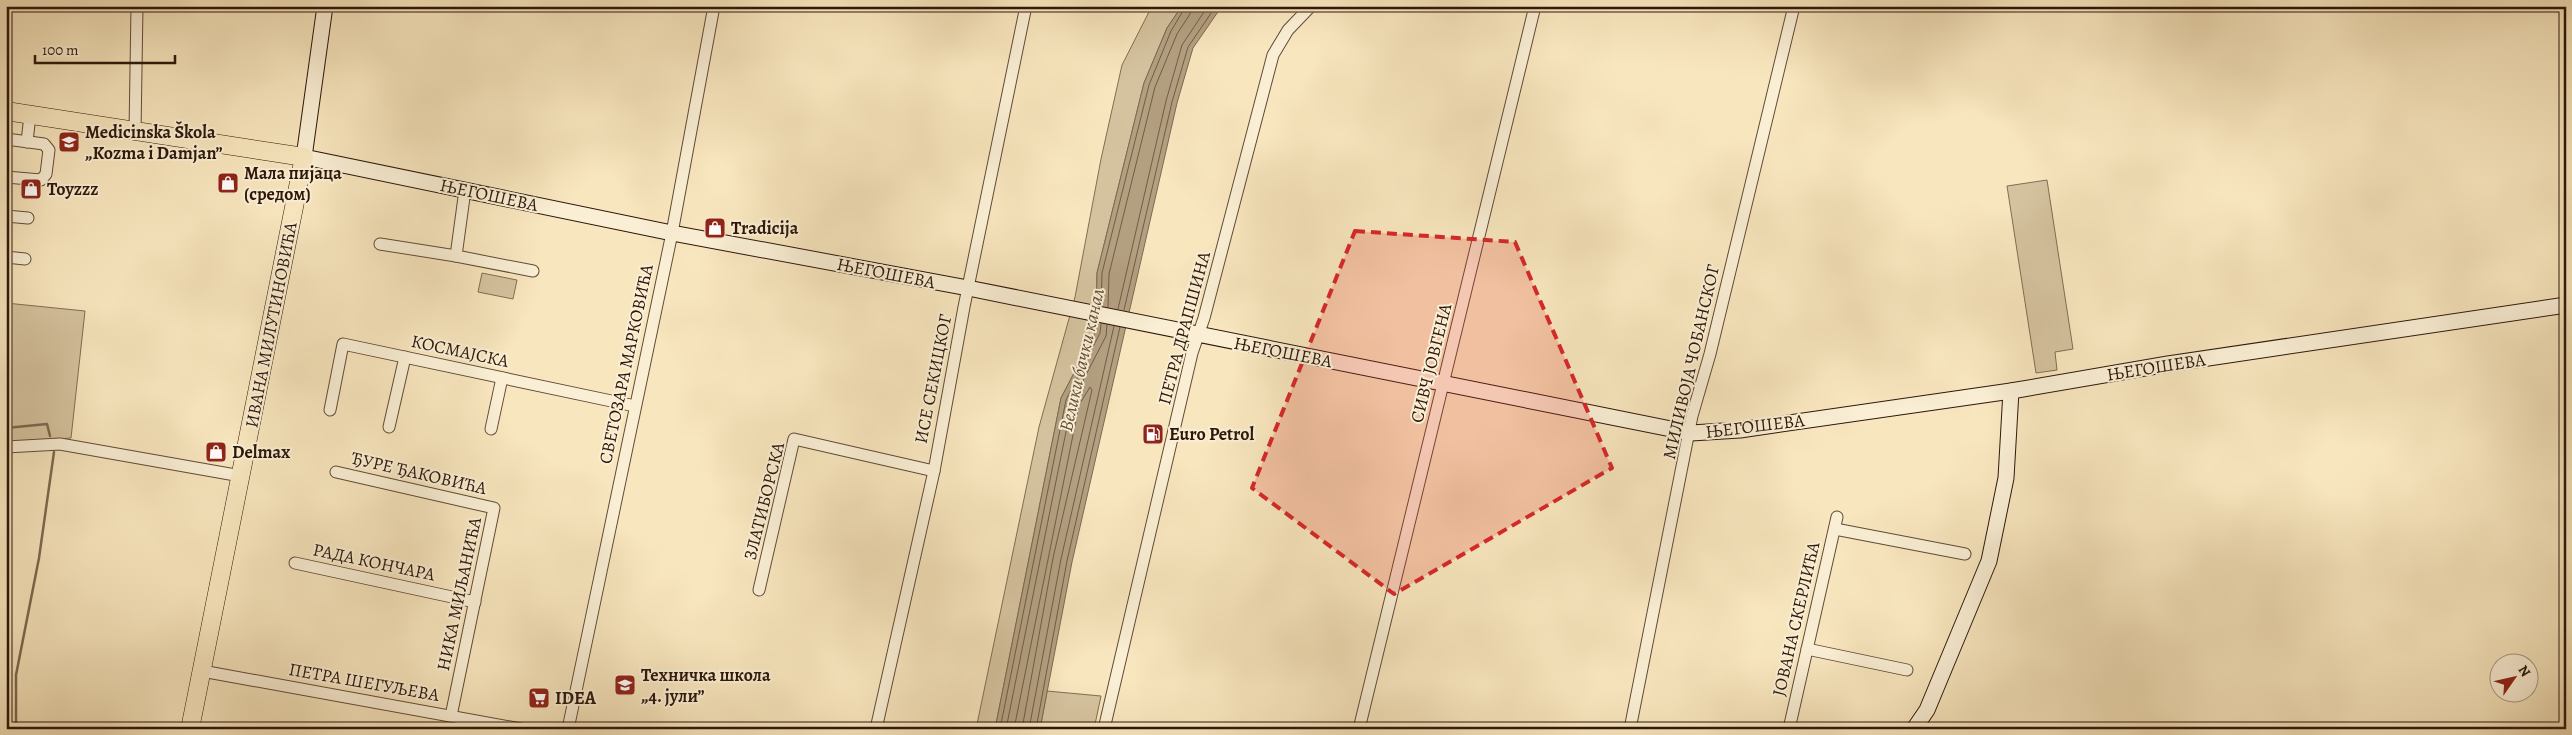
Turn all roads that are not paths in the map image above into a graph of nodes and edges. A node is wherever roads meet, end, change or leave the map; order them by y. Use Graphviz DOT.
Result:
graph roads {
  1 [pos="137,6"];
  2 [pos="325,6"];
  3 [pos="714,6"];
  4 [pos="1026,6"];
  5 [pos="1311,6"];
  6 [pos="1535,6"];
  7 [pos="1794,6"];
  8 [pos="6,111"];
  9 [pos="30,115"];
  10 [pos="135,132"];
  11 [pos="6,139"];
  12 [pos="27,142"];
  13 [pos="304,157"];
  14 [pos="6,177"];
  15 [pos="465,190"];
  16 [pos="6,216"];
  17 [pos="28,218"];
  18 [pos="672,233"];
  19 [pos="380,244"];
  20 [pos="456,256"];
  21 [pos="6,257"];
  22 [pos="25,259"];
  23 [pos="533,271"];
  24 [pos="968,288"];
  25 [pos="2566,305"];
  26 [pos="1198,334"];
  27 [pos="404,357"];
  28 [pos="502,378"];
  29 [pos="1444,384"];
  30 [pos="2011,391"];
  31 [pos="635,406"];
  32 [pos="330,410"];
  33 [pos="388,427"];
  34 [pos="491,429"];
  35 [pos="1691,433"];
  36 [pos="6,448"];
  37 [pos="934,471"];
  38 [pos="336,472"];
  39 [pos="241,476"];
  40 [pos="494,508"];
  41 [pos="1837,517"];
  42 [pos="1835,529"];
  43 [pos="1965,554"];
  44 [pos="295,563"];
  45 [pos="759,590"];
  46 [pos="475,602"];
  47 [pos="1807,649"];
  48 [pos="1907,670"];
  49 [pos="202,671"];
  50 [pos="451,716"];
  51 [pos="190,729"];
  52 [pos="521,729"];
  53 [pos="568,729"];
  54 [pos="876,729"];
  55 [pos="1104,729"];
  56 [pos="1359,729"];
  57 [pos="1630,729"];
  58 [pos="1789,729"];
  59 [pos="1914,729"];
  1 -- 10 [label="street"];
  2 -- 13 [label="street"];
  3 -- 18 [label="street, СВЕТОЗАРА МАРКОВИЋА"];
  4 -- 24 [label="street, ИСЕ СЕКИЦКОГ"];
  5 -- 26 [label="street, ПЕТРА ДРАПШИНА"];
  6 -- 29 [label="street, СИВЧ ЈОВГЕНА"];
  7 -- 35 [label="street, МИЛИВОЈА ЧОБАНСКОГ"];
  8 -- 9 [label="main road, ЊЕГОШЕВА"];
  9 -- 10 [label="main road, ЊЕГОШЕВА"];
  9 -- 12 [label="street"];
  10 -- 13 [label="main road, ЊЕГОШЕВА"];
  11 -- 12 [label="street"];
  12 -- 14 [label="street"];
  13 -- 15 [label="street, ЊЕГОШЕВА"];
  13 -- 39 [label="main road, ИВАНА МИЛУТИНОВИЋА"];
  15 -- 18 [label="street, ЊЕГОШЕВА"];
  15 -- 20 [label="street"];
  16 -- 17 [label="street"];
  18 -- 24 [label="street, ЊЕГОШЕВА"];
  18 -- 31 [label="street, СВЕТОЗАРА МАРКОВИЋА"];
  19 -- 20 [label="street"];
  20 -- 23 [label="street"];
  21 -- 22 [label="street"];
  24 -- 26 [label="street, ЊЕГОШЕВА"];
  24 -- 37 [label="street, ИСЕ СЕКИЦКОГ"];
  25 -- 30 [label="street, ЊЕГОШЕВА"];
  26 -- 29 [label="street, ЊЕГОШЕВА"];
  26 -- 55 [label="street, ПЕТРА ДРАПШИНА"];
  27 -- 28 [label="street, КОСМАЈСКА"];
  27 -- 32 [label="street, КОСМАЈСКА"];
  27 -- 33 [label="street"];
  28 -- 31 [label="street, КОСМАЈСКА"];
  28 -- 34 [label="street"];
  29 -- 35 [label="street, ЊЕГОШЕВА"];
  29 -- 56 [label="street, СИВЧ ЈОВГЕНА"];
  30 -- 35 [label="street, ЊЕГОШЕВА"];
  30 -- 59 [label="street"];
  31 -- 53 [label="street, СВЕТОЗАРА МАРКОВИЋА"];
  35 -- 57 [label="street, МИЛИВОЈА ЧОБАНСКОГ"];
  36 -- 39 [label="street"];
  37 -- 45 [label="street, ЗЛАТИБОРСКА"];
  37 -- 54 [label="street, ИСЕ СЕКИЦКОГ"];
  38 -- 40 [label="street, ЂУРЕ ЂАКОВИЋА"];
  39 -- 49 [label="main road, ИВАНА МИЛУТИНОВИЋА"];
  40 -- 46 [label="street, НИКА МИЉАНИЋА"];
  41 -- 42 [label="street, ЈОВАНА СКЕРЛИЋА"];
  42 -- 43 [label="street"];
  42 -- 47 [label="street, ЈОВАНА СКЕРЛИЋА"];
  44 -- 46 [label="street, РАДА КОНЧАРА"];
  46 -- 50 [label="street, НИКА МИЉАНИЋА"];
  47 -- 48 [label="street"];
  47 -- 58 [label="street, ЈОВАНА СКЕРЛИЋА"];
  49 -- 50 [label="street, ПЕТРА ШЕГУЉЕВА"];
  49 -- 51 [label="main road, ИВАНА МИЛУТИНОВИЋА"];
  50 -- 52 [label="street, ПЕТРА ШЕГУЉЕВА"];
}
